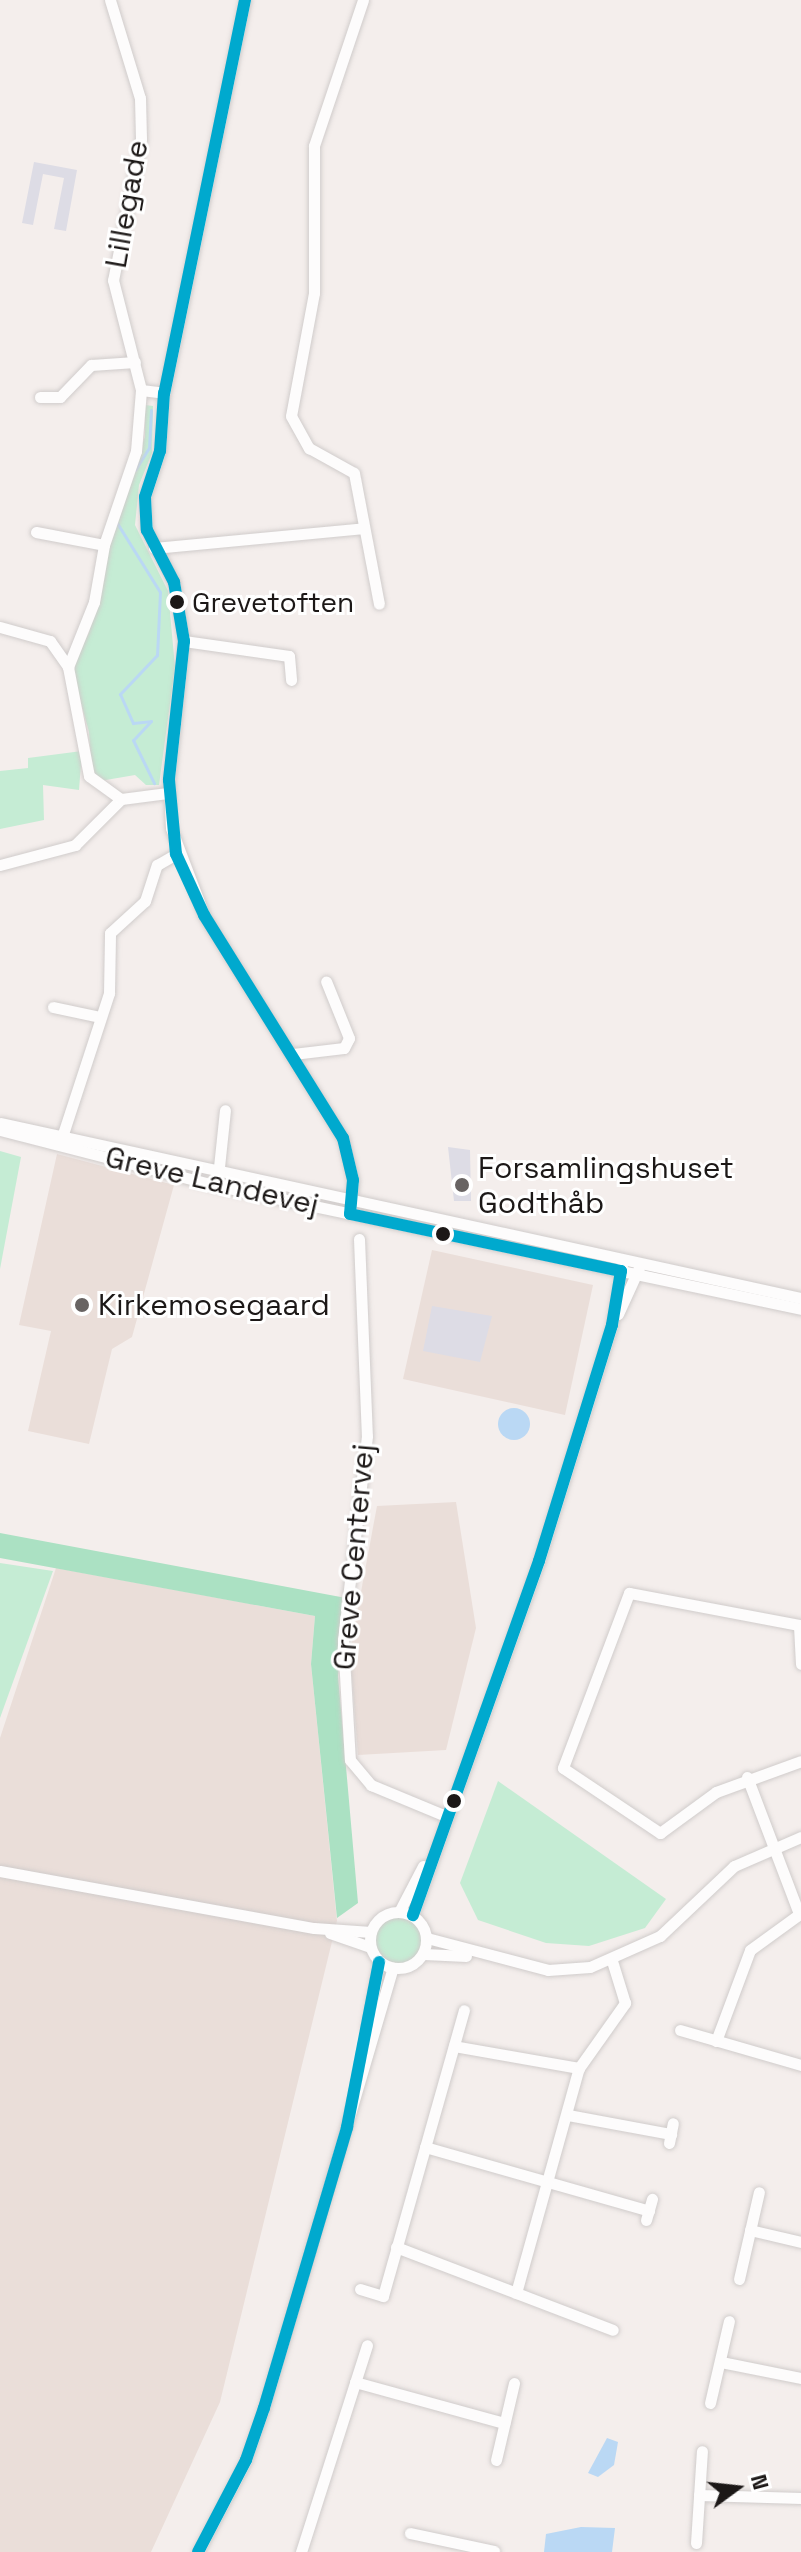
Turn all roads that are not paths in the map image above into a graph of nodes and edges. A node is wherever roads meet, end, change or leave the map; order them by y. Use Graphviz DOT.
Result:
graph roads {
  1 [pos="110,0"];
  2 [pos="245,0"];
  3 [pos="363,0"];
  4 [pos="135,362"];
  5 [pos="141,390"];
  6 [pos="164,393"];
  7 [pos="40,397"];
  8 [pos="364,528"];
  9 [pos="36,532"];
  10 [pos="104,545"];
  11 [pos="154,548"];
  12 [pos="379,604"];
  13 [pos="0,627"];
  14 [pos="184,641"];
  15 [pos="68,667"];
  16 [pos="291,680"];
  17 [pos="168,793"];
  18 [pos="121,799"];
  19 [pos="176,854"];
  20 [pos="0,865"];
  21 [pos="326,981"];
  22 [pos="53,1007"];
  23 [pos="100,1017"];
  24 [pos="293,1054"];
  25 [pos="225,1110"];
  26 [pos="0,1123"];
  27 [pos="0,1130"];
  28 [pos="61,1139"];
  29 [pos="219,1167"];
  30 [pos="351,1195"];
  31 [pos="350,1214"];
  32 [pos="359,1239"];
  33 [pos="622,1265"];
  34 [pos="639,1269"];
  35 [pos="801,1298"];
  36 [pos="801,1309"];
  37 [pos="612,1325"];
  38 [pos="801,1664"];
  39 [pos="801,1761"];
  40 [pos="747,1777"];
  41 [pos="446,1816"];
  42 [pos="439,1837"];
  43 [pos="801,1837"];
  44 [pos="773,1845"];
  45 [pos="0,1871"];
  46 [pos="399,1912"];
  47 [pos="800,1913"];
  48 [pos="413,1915"];
  49 [pos="314,1928"];
  50 [pos="371,1932"];
  51 [pos="427,1938"];
  52 [pos="370,1947"];
  53 [pos="424,1954"];
  54 [pos="482,1957"];
  55 [pos="612,1961"];
  56 [pos="379,1962"];
  57 [pos="393,1968"];
  58 [pos="464,2010"];
  59 [pos="680,2030"];
  60 [pos="716,2041"];
  61 [pos="454,2046"];
  62 [pos="364,2058"];
  63 [pos="801,2065"];
  64 [pos="579,2068"];
  65 [pos="568,2115"];
  66 [pos="671,2133"];
  67 [pos="425,2147"];
  68 [pos="548,2182"];
  69 [pos="759,2192"];
  70 [pos="649,2210"];
  71 [pos="750,2230"];
  72 [pos="801,2242"];
  73 [pos="396,2247"];
  74 [pos="739,2279"];
  75 [pos="360,2289"];
  76 [pos="516,2293"];
  77 [pos="729,2321"];
  78 [pos="613,2330"];
  79 [pos="367,2345"];
  80 [pos="721,2362"];
  81 [pos="801,2378"];
  82 [pos="355,2382"];
  83 [pos="514,2383"];
  84 [pos="710,2403"];
  85 [pos="504,2423"];
  86 [pos="702,2451"];
  87 [pos="496,2460"];
  88 [pos="699,2495"];
  89 [pos="801,2498"];
  90 [pos="410,2533"];
  91 [pos="696,2543"];
  92 [pos="455,2548"];
  93 [pos="494,2551"];
  94 [pos="198,2552"];
  95 [pos="301,2552"];
  1 -- 4 [label="street, Lillegade"];
  2 -- 6 [label="street"];
  3 -- 8 [label="street"];
  4 -- 5 [label="street, Lillegade"];
  4 -- 7 [label="street"];
  5 -- 6 [label="street"];
  5 -- 10 [label="street, Lillegade"];
  6 -- 11 [label="street"];
  8 -- 11 [label="street"];
  8 -- 12 [label="street"];
  9 -- 10 [label="street"];
  10 -- 15 [label="street, Lillegade"];
  11 -- 14 [label="street"];
  13 -- 15 [label="street"];
  14 -- 16 [label="street"];
  14 -- 17 [label="street"];
  15 -- 18 [label="street"];
  17 -- 18 [label="street"];
  17 -- 19 [label="street"];
  18 -- 20 [label="street"];
  19 -- 23 [label="street"];
  19 -- 24 [label="street"];
  21 -- 24 [label="street"];
  22 -- 23 [label="street"];
  23 -- 28 [label="street"];
  24 -- 30 [label="street"];
  25 -- 29 [label="street, Greve Landevej"];
  26 -- 28 [label="street, Greve Landevej"];
  27 -- 28 [label="street, Greve Landevej"];
  28 -- 29 [label="street, Greve Landevej"];
  28 -- 31 [label="street, Greve Landevej"];
  29 -- 30 [label="street, Greve Landevej"];
  30 -- 31 [label="street"];
  30 -- 33 [label="street, Greve Landevej"];
  31 -- 33 [label="street, Greve Landevej"];
  32 -- 41 [label="street, Greve Centervej"];
  33 -- 34 [label="street, Greve Landevej"];
  33 -- 37 [label="street"];
  34 -- 35 [label="street, Greve Landevej"];
  34 -- 36 [label="street, Greve Landevej"];
  34 -- 37 [label="street"];
  37 -- 41 [label="street"];
  38 -- 40 [label="street"];
  39 -- 40 [label="street"];
  40 -- 44 [label="street"];
  41 -- 42 [label="street"];
  42 -- 46 [label="street"];
  42 -- 48 [label="street"];
  43 -- 44 [label="street"];
  44 -- 47 [label="street"];
  44 -- 55 [label="street"];
  45 -- 49 [label="street"];
  46 -- 48 [label="street"];
  46 -- 50 [label="street"];
  47 -- 60 [label="street"];
  48 -- 51 [label="street"];
  49 -- 50 [label="street"];
  49 -- 52 [label="street"];
  50 -- 52 [label="street"];
  51 -- 53 [label="street"];
  51 -- 54 [label="street"];
  52 -- 56 [label="street"];
  53 -- 54 [label="street"];
  53 -- 57 [label="street"];
  54 -- 55 [label="street"];
  55 -- 64 [label="street"];
  56 -- 57 [label="street"];
  56 -- 62 [label="street"];
  57 -- 62 [label="street"];
  58 -- 61 [label="street"];
  59 -- 60 [label="street"];
  60 -- 63 [label="street"];
  61 -- 64 [label="street"];
  61 -- 67 [label="street"];
  62 -- 94 [label="street"];
  64 -- 65 [label="street"];
  65 -- 66 [label="street"];
  65 -- 68 [label="street"];
  67 -- 68 [label="street"];
  67 -- 73 [label="street"];
  68 -- 70 [label="street"];
  68 -- 76 [label="street"];
  69 -- 71 [label="street"];
  71 -- 72 [label="street"];
  71 -- 74 [label="street"];
  73 -- 75 [label="street"];
  73 -- 76 [label="street"];
  76 -- 78 [label="street"];
  77 -- 80 [label="street"];
  79 -- 82 [label="street"];
  80 -- 81 [label="street"];
  80 -- 84 [label="street"];
  82 -- 85 [label="street"];
  82 -- 95 [label="street"];
  83 -- 85 [label="street"];
  85 -- 87 [label="street"];
  86 -- 88 [label="street"];
  88 -- 89 [label="street"];
  88 -- 91 [label="street"];
  90 -- 92 [label="street"];
  92 -- 93 [label="street"];
}
